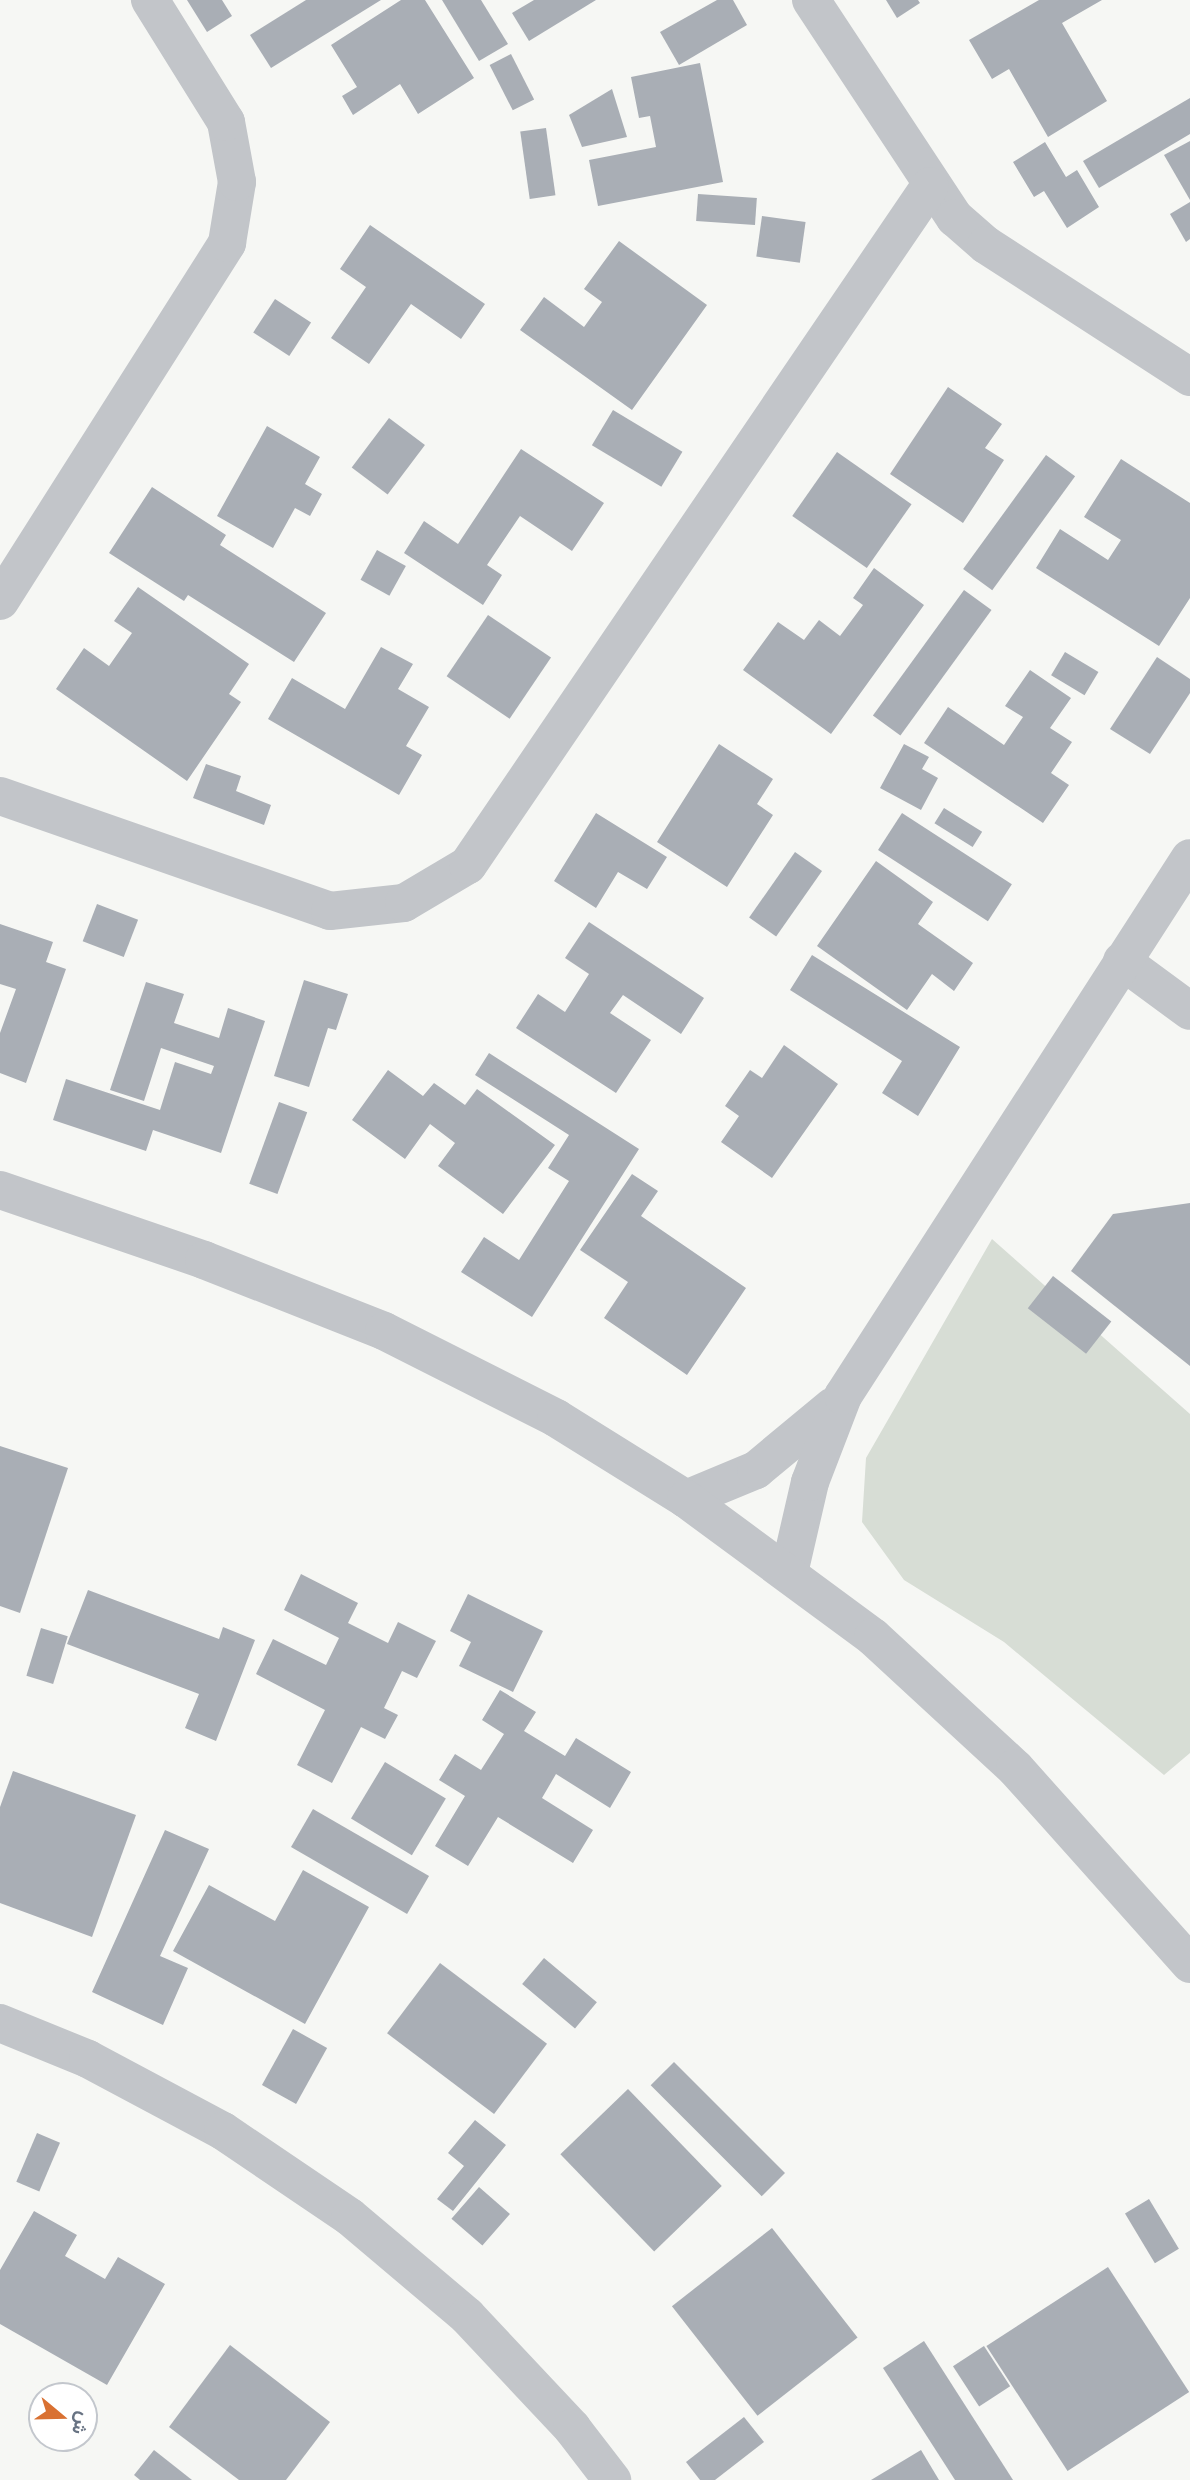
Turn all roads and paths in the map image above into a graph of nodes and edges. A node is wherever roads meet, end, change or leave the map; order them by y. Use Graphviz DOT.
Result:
graph roads {
  1 [pos="150,0"];
  2 [pos="811,0"];
  3 [pos="930,186"];
  4 [pos="1190,377"];
  5 [pos="0,601"];
  6 [pos="0,796"];
  7 [pos="1190,858"];
  8 [pos="1122,961"];
  9 [pos="1190,1011"];
  10 [pos="0,1190"];
  11 [pos="843,1396"];
  12 [pos="686,1499"];
  13 [pos="789,1573"];
  14 [pos="1190,1964"];
  15 [pos="0,2023"];
  16 [pos="612,2480"];
  1 -- 5 [label="street"];
  2 -- 3 [label="street"];
  3 -- 4 [label="street"];
  3 -- 6 [label="street"];
  7 -- 8 [label="street"];
  8 -- 9 [label="street"];
  8 -- 11 [label="street"];
  10 -- 12 [label="street"];
  11 -- 12 [label="street"];
  11 -- 13 [label="street"];
  12 -- 13 [label="street"];
  13 -- 14 [label="street"];
  15 -- 16 [label="street"];
}
